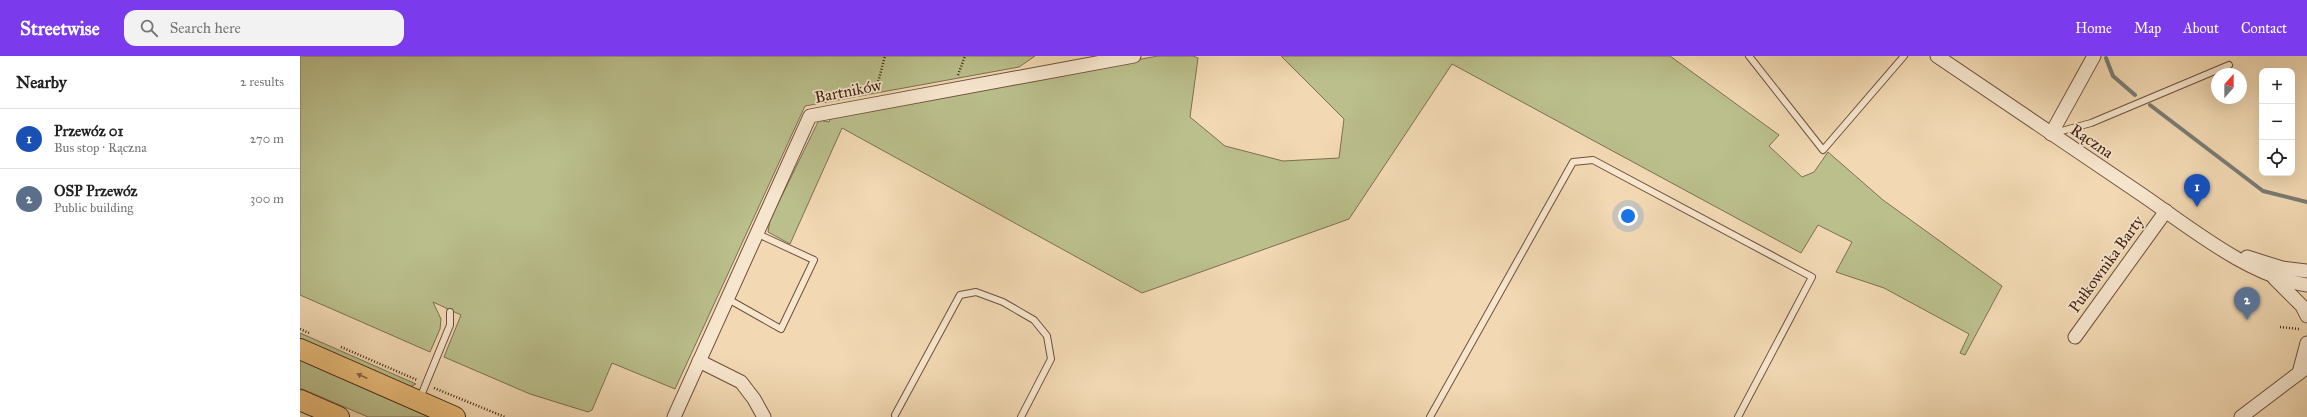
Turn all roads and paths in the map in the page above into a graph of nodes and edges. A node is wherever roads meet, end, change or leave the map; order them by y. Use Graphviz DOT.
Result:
graph roads {
  1 [pos="886,56"];
  2 [pos="965,56"];
  3 [pos="1134,56"];
  4 [pos="1748,56"];
  5 [pos="1904,56"];
  6 [pos="1937,56"];
  7 [pos="2094,56"];
  8 [pos="2229,65"];
  9 [pos="953,88"];
  10 [pos="872,104"];
  11 [pos="2051,134"];
  12 [pos="2166,211"];
  13 [pos="758,234"];
  14 [pos="2230,253"];
  15 [pos="2307,271"];
  16 [pos="2273,277"];
  17 [pos="2307,285"];
  18 [pos="728,299"];
  19 [pos="450,312"];
  20 [pos="2307,315"];
  21 [pos="2280,327"];
  22 [pos="300,329"];
  23 [pos="2299,329"];
  24 [pos="314,335"];
  25 [pos="2075,337"];
  26 [pos="2307,343"];
  27 [pos="335,344"];
  28 [pos="300,349"];
  29 [pos="700,361"];
  30 [pos="2303,370"];
  31 [pos="423,393"];
  32 [pos="300,400"];
  33 [pos="895,415"];
  34 [pos="336,416"];
  35 [pos="455,417"];
  36 [pos="505,417"];
  37 [pos="674,417"];
  38 [pos="764,417"];
  39 [pos="1021,417"];
  40 [pos="1430,417"];
  41 [pos="1738,417"];
  42 [pos="2241,417"];
  1 -- 10 [label="path"];
  2 -- 9 [label="path"];
  3 -- 9 [label="street, Bartników"];
  4 -- 5 [label="lane"];
  6 -- 11 [label="street, Rączna"];
  7 -- 11 [label="street"];
  8 -- 11 [label="lane"];
  9 -- 10 [label="street, Bartników"];
  10 -- 13 [label="street, Bartników"];
  11 -- 12 [label="street, Rączna"];
  12 -- 14 [label="street, Rączna"];
  12 -- 25 [label="street, Pułkownika Barty"];
  13 -- 18 [label="street, Bartników"];
  13 -- 18 [label="lane"];
  14 -- 15 [label="street, Rączna"];
  14 -- 16 [label="street, Rączna"];
  16 -- 17 [label="street, Rączna"];
  16 -- 20 [label="street"];
  18 -- 29 [label="street, Bartników"];
  19 -- 31 [label="lane"];
  21 -- 23 [label="path"];
  22 -- 24 [label="path"];
  26 -- 30 [label="street"];
  27 -- 31 [label="path"];
  31 -- 28 [label="main road, one-way"];
  29 -- 37 [label="street, Bartników"];
  29 -- 38 [label="street"];
  30 -- 42 [label="street"];
  31 -- 35 [label="main road"];
  31 -- 36 [label="path"];
  32 -- 34 [label="main road"];
  33 -- 39 [label="lane"];
  40 -- 41 [label="lane"];
}
